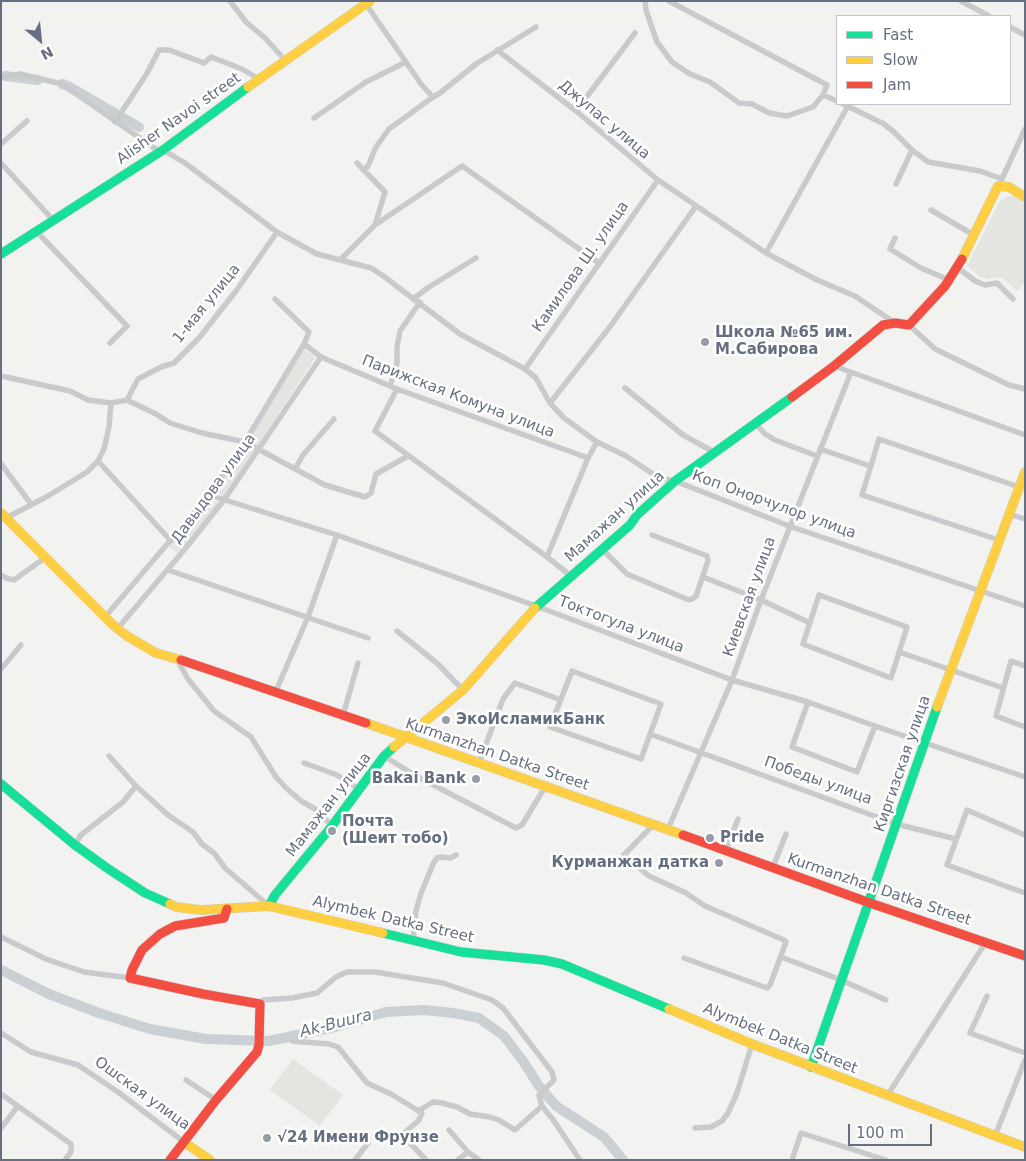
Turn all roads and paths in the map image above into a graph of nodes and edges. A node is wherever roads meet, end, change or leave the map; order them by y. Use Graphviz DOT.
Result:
graph roads {
  1 [pos="230,1"];
  2 [pos="645,1"];
  3 [pos="669,1"];
  4 [pos="961,1"];
  5 [pos="368,2"];
  6 [pos="987,15"];
  7 [pos="536,27"];
  8 [pos="1011,29"];
  9 [pos="635,34"];
  10 [pos="1025,35"];
  11 [pos="497,50"];
  12 [pos="285,60"];
  13 [pos="406,62"];
  14 [pos="1,77"];
  15 [pos="259,79"];
  16 [pos="823,95"];
  17 [pos="433,97"];
  18 [pos="836,101"];
  19 [pos="846,105"];
  20 [pos="576,111"];
  21 [pos="314,118"];
  22 [pos="27,121"];
  23 [pos="115,122"];
  24 [pos="1025,129"];
  25 [pos="1,144"];
  26 [pos="912,150"];
  27 [pos="161,151"];
  28 [pos="1,162"];
  29 [pos="357,164"];
  30 [pos="364,170"];
  31 [pos="658,180"];
  32 [pos="1000,183"];
  33 [pos="896,184"];
  34 [pos="1025,197"];
  35 [pos="696,206"];
  36 [pos="931,210"];
  37 [pos="54,221"];
  38 [pos="375,225"];
  39 [pos="37,232"];
  40 [pos="277,232"];
  41 [pos="974,235"];
  42 [pos="895,238"];
  43 [pos="766,253"];
  44 [pos="1,254"];
  45 [pos="476,258"];
  46 [pos="341,259"];
  47 [pos="600,263"];
  48 [pos="957,267"];
  49 [pos="949,280"];
  50 [pos="275,299"];
  51 [pos="413,299"];
  52 [pos="1013,299"];
  53 [pos="420,302"];
  54 [pos="895,323"];
  55 [pos="909,325"];
  56 [pos="110,343"];
  57 [pos="304,344"];
  58 [pos="321,357"];
  59 [pos="834,366"];
  60 [pos="525,369"];
  61 [pos="851,372"];
  62 [pos="1,376"];
  63 [pos="390,386"];
  64 [pos="625,388"];
  65 [pos="397,389"];
  66 [pos="1025,389"];
  67 [pos="127,400"];
  68 [pos="111,403"];
  69 [pos="550,403"];
  70 [pos="334,420"];
  71 [pos="755,423"];
  72 [pos="1025,435"];
  73 [pos="244,442"];
  74 [pos="597,442"];
  75 [pos="258,449"];
  76 [pos="820,449"];
  77 [pos="714,452"];
  78 [pos="408,456"];
  79 [pos="817,456"];
  80 [pos="588,458"];
  81 [pos="98,461"];
  82 [pos="1,464"];
  83 [pos="870,466"];
  84 [pos="295,469"];
  85 [pos="1025,472"];
  86 [pos="675,481"];
  87 [pos="1019,487"];
  88 [pos="209,495"];
  89 [pos="224,500"];
  90 [pos="31,504"];
  91 [pos="1009,514"];
  92 [pos="3,516"];
  93 [pos="1025,519"];
  94 [pos="790,526"];
  95 [pos="652,534"];
  96 [pos="337,535"];
  97 [pos="999,540"];
  98 [pos="171,541"];
  99 [pos="602,550"];
  100 [pos="547,557"];
  101 [pos="46,558"];
  102 [pos="168,570"];
  103 [pos="1,576"];
  104 [pos="571,576"];
  105 [pos="703,576"];
  106 [pos="980,591"];
  107 [pos="761,600"];
  108 [pos="536,606"];
  109 [pos="1025,606"];
  110 [pos="105,616"];
  111 [pos="308,617"];
  112 [pos="810,623"];
  113 [pos="118,628"];
  114 [pos="397,631"];
  115 [pos="368,638"];
  116 [pos="21,645"];
  117 [pos="899,652"];
  118 [pos="176,658"];
  119 [pos="358,663"];
  120 [pos="1025,666"];
  121 [pos="1,669"];
  122 [pos="950,669"];
  123 [pos="732,680"];
  124 [pos="1003,688"];
  125 [pos="463,690"];
  126 [pos="275,693"];
  127 [pos="561,700"];
  128 [pos="808,702"];
  129 [pos="343,715"];
  130 [pos="875,726"];
  131 [pos="1025,727"];
  132 [pos="650,734"];
  133 [pos="405,737"];
  134 [pos="926,744"];
  135 [pos="700,752"];
  136 [pos="109,756"];
  137 [pos="384,756"];
  138 [pos="304,763"];
  139 [pos="479,763"];
  140 [pos="1025,777"];
  141 [pos="1,784"];
  142 [pos="136,786"];
  143 [pos="546,787"];
  144 [pos="359,789"];
  145 [pos="738,818"];
  146 [pos="654,824"];
  147 [pos="896,824"];
  148 [pos="332,826"];
  149 [pos="668,829"];
  150 [pos="786,834"];
  151 [pos="1025,835"];
  152 [pos="956,839"];
  153 [pos="75,845"];
  154 [pos="726,850"];
  155 [pos="456,855"];
  156 [pos="773,867"];
  157 [pos="1025,893"];
  158 [pos="870,903"];
  159 [pos="269,906"];
  160 [pos="227,909"];
  161 [pos="1,937"];
  162 [pos="413,941"];
  163 [pos="986,942"];
  164 [pos="1025,956"];
  165 [pos="781,957"];
  166 [pos="684,958"];
  167 [pos="130,978"];
  168 [pos="841,980"];
  169 [pos="987,996"];
  170 [pos="886,1000"];
  171 [pos="260,1004"];
  172 [pos="1,1033"];
  173 [pos="292,1041"];
  174 [pos="752,1044"];
  175 [pos="1025,1053"];
  176 [pos="1025,1060"];
  177 [pos="811,1067"];
  178 [pos="186,1080"];
  179 [pos="1,1094"];
  180 [pos="887,1096"];
  181 [pos="216,1100"];
  182 [pos="18,1106"];
  183 [pos="542,1106"];
  184 [pos="418,1111"];
  185 [pos="1,1128"];
  186 [pos="695,1128"];
  187 [pos="449,1130"];
  188 [pos="995,1136"];
  189 [pos="184,1142"];
  190 [pos="368,1143"];
  191 [pos="1025,1147"];
  192 [pos="468,1152"];
  193 [pos="66,1160"];
  194 [pos="170,1160"];
  195 [pos="210,1160"];
  196 [pos="355,1160"];
  197 [pos="426,1160"];
  198 [pos="458,1160"];
  199 [pos="479,1160"];
  200 [pos="580,1160"];
  201 [pos="792,1160"];
  202 [pos="886,1160"];
  1 -- 12 [label="street"];
  2 -- 16 [label="street"];
  3 -- 16 [label="street"];
  4 -- 6 [label="street"];
  5 -- 12 [label="main road, Alisher Navoi street"];
  5 -- 13 [label="street"];
  7 -- 11 [label="street"];
  8 -- 10 [label="street"];
  9 -- 20 [label="street"];
  11 -- 17 [label="street"];
  11 -- 20 [label="street, Джупас улица"];
  12 -- 15 [label="main road, Alisher Navoi street"];
  13 -- 17 [label="street"];
  13 -- 21 [label="street"];
  14 -- 23 [label="street, Коп Онорчулор улица"];
  15 -- 23 [label="street"];
  15 -- 27 [label="main road, Alisher Navoi street"];
  16 -- 18 [label="street"];
  17 -- 30 [label="street"];
  19 -- 26 [label="street"];
  19 -- 43 [label="street"];
  20 -- 31 [label="street, Джупас улица"];
  22 -- 25 [label="street"];
  23 -- 27 [label="street, Коп Онорчулор улица"];
  24 -- 32 [label="street"];
  26 -- 32 [label="street"];
  26 -- 33 [label="street"];
  27 -- 37 [label="main road, Alisher Navoi street"];
  27 -- 40 [label="street, Коп Онорчулор улица"];
  28 -- 37 [label="street"];
  29 -- 30 [label="street"];
  30 -- 38 [label="street"];
  31 -- 35 [label="street, Джупас улица"];
  31 -- 47 [label="street, Камилова Ш. улица"];
  32 -- 34 [label="main road"];
  32 -- 41 [label="main road"];
  35 -- 43 [label="street, Джупас улица"];
  35 -- 69 [label="street"];
  36 -- 41 [label="street"];
  37 -- 39 [label="main road, Alisher Navoi street"];
  38 -- 46 [label="street"];
  38 -- 47 [label="street"];
  39 -- 44 [label="main road, Alisher Navoi street"];
  39 -- 56 [label="street"];
  40 -- 46 [label="street, Коп Онорчулор улица"];
  40 -- 67 [label="street, 1-мая улица"];
  41 -- 48 [label="main road"];
  42 -- 49 [label="street"];
  43 -- 54 [label="street, Джупас улица"];
  45 -- 51 [label="street"];
  46 -- 51 [label="street, Коп Онорчулор улица"];
  47 -- 60 [label="street, Камилова Ш. улица"];
  48 -- 49 [label="main road"];
  48 -- 52 [label="street"];
  49 -- 55 [label="main road"];
  50 -- 57 [label="street"];
  51 -- 53 [label="street, Коп Онорчулор улица"];
  53 -- 60 [label="street, Коп Онорчулор улица"];
  53 -- 63 [label="street"];
  54 -- 55 [label="main road"];
  54 -- 59 [label="main road, Мамажан улица"];
  55 -- 66 [label="street"];
  57 -- 58 [label="street, Парижская Комуна улица"];
  57 -- 73 [label="street"];
  58 -- 63 [label="street, Парижская Комуна улица"];
  58 -- 75 [label="street, Давыдова улица"];
  59 -- 61 [label="street"];
  59 -- 71 [label="main road, Мамажан улица"];
  60 -- 69 [label="street, Коп Онорчулор улица"];
  61 -- 72 [label="street"];
  61 -- 76 [label="street, Киевская улица"];
  62 -- 68 [label="street"];
  63 -- 65 [label="street, Парижская Комуна улица"];
  64 -- 77 [label="street"];
  65 -- 78 [label="street"];
  65 -- 80 [label="street, Парижская Комуна улица"];
  67 -- 68 [label="street"];
  67 -- 73 [label="street"];
  68 -- 81 [label="street"];
  69 -- 74 [label="street, Коп Онорчулор улица"];
  70 -- 84 [label="street"];
  71 -- 77 [label="main road, Мамажан улица"];
  71 -- 79 [label="street"];
  73 -- 75 [label="street"];
  73 -- 88 [label="street"];
  74 -- 80 [label="street"];
  74 -- 86 [label="street, Коп Онорчулор улица"];
  75 -- 84 [label="street"];
  75 -- 89 [label="street, Давыдова улица"];
  76 -- 79 [label="street, Киевская улица"];
  76 -- 83 [label="street"];
  77 -- 86 [label="main road, Мамажан улица"];
  78 -- 84 [label="street"];
  78 -- 100 [label="street"];
  79 -- 94 [label="street, Киевская улица"];
  80 -- 100 [label="street"];
  81 -- 90 [label="street"];
  81 -- 98 [label="street"];
  82 -- 90 [label="street"];
  83 -- 87 [label="street"];
  83 -- 97 [label="street"];
  85 -- 87 [label="main road, Киргизская улица"];
  86 -- 94 [label="street, Коп Онорчулор улица"];
  86 -- 99 [label="main road, Мамажан улица"];
  87 -- 91 [label="main road, Киргизская улица"];
  88 -- 89 [label="street, Токтогула улица"];
  88 -- 98 [label="street"];
  89 -- 96 [label="street, Токтогула улица"];
  89 -- 102 [label="street, Давыдова улица"];
  90 -- 92 [label="street"];
  91 -- 93 [label="street"];
  91 -- 97 [label="main road, Киргизская улица"];
  92 -- 101 [label="main road, Kurmanzhan Datka Street"];
  94 -- 106 [label="street, Коп Онорчулор улица"];
  94 -- 107 [label="street, Киевская улица"];
  95 -- 105 [label="street"];
  96 -- 108 [label="street, Токтогула улица"];
  96 -- 111 [label="street"];
  97 -- 106 [label="main road, Киргизская улица"];
  98 -- 110 [label="street"];
  99 -- 104 [label="main road, Мамажан улица"];
  99 -- 105 [label="street"];
  100 -- 104 [label="street"];
  101 -- 103 [label="street"];
  101 -- 110 [label="main road, Kurmanzhan Datka Street"];
  102 -- 111 [label="street"];
  102 -- 113 [label="street, Давыдова улица"];
  104 -- 108 [label="main road, Мамажан улица"];
  105 -- 107 [label="street"];
  106 -- 109 [label="street, Коп Онорчулор улица"];
  106 -- 122 [label="main road, Киргизская улица"];
  107 -- 112 [label="street"];
  107 -- 123 [label="street, Киевская улица"];
  108 -- 123 [label="street, Токтогула улица"];
  108 -- 125 [label="main road, Мамажан улица"];
  110 -- 113 [label="main road, Kurmanzhan Datka Street"];
  111 -- 115 [label="street"];
  111 -- 126 [label="street"];
  112 -- 117 [label="street"];
  112 -- 117 [label="street"];
  113 -- 118 [label="main road, Kurmanzhan Datka Street"];
  114 -- 125 [label="street"];
  116 -- 121 [label="street"];
  117 -- 122 [label="street"];
  118 -- 126 [label="main road, Kurmanzhan Datka Street"];
  118 -- 148 [label="street"];
  119 -- 129 [label="street"];
  120 -- 124 [label="street"];
  122 -- 124 [label="street"];
  122 -- 134 [label="main road, Киргизская улица"];
  123 -- 128 [label="street, Токтогула улица"];
  123 -- 135 [label="street, Киевская улица"];
  124 -- 131 [label="street"];
  125 -- 133 [label="main road, Мамажан улица"];
  126 -- 129 [label="main road, Kurmanzhan Datka Street"];
  127 -- 132 [label="street"];
  127 -- 132 [label="street"];
  127 -- 139 [label="street"];
  128 -- 130 [label="street, Токтогула улица"];
  128 -- 130 [label="street"];
  129 -- 133 [label="main road, Kurmanzhan Datka Street"];
  130 -- 134 [label="street, Токтогула улица"];
  132 -- 135 [label="street, Победы улица"];
  133 -- 137 [label="main road, Мамажан улица"];
  133 -- 139 [label="main road, Kurmanzhan Datka Street"];
  134 -- 140 [label="street, Токтогула улица"];
  134 -- 147 [label="main road, Киргизская улица"];
  135 -- 147 [label="street, Победы улица"];
  135 -- 149 [label="street, Киевская улица"];
  136 -- 142 [label="street"];
  137 -- 143 [label="street"];
  137 -- 144 [label="main road, Мамажан улица"];
  138 -- 144 [label="street"];
  139 -- 143 [label="main road, Kurmanzhan Datka Street"];
  141 -- 153 [label="main road, Alymbek Datka Street"];
  142 -- 153 [label="street"];
  142 -- 159 [label="street"];
  143 -- 146 [label="main road, Kurmanzhan Datka Street"];
  144 -- 148 [label="main road, Мамажан улица"];
  145 -- 154 [label="street"];
  146 -- 149 [label="main road, Kurmanzhan Datka Street"];
  146 -- 165 [label="street"];
  147 -- 152 [label="street, Победы улица"];
  147 -- 158 [label="main road, Киргизская улица"];
  148 -- 159 [label="main road, Мамажан улица"];
  149 -- 154 [label="main road, Kurmanzhan Datka Street"];
  150 -- 156 [label="street"];
  151 -- 152 [label="street"];
  152 -- 157 [label="street"];
  153 -- 160 [label="main road, Alymbek Datka Street"];
  154 -- 156 [label="main road, Kurmanzhan Datka Street"];
  155 -- 162 [label="street"];
  156 -- 158 [label="main road, Kurmanzhan Datka Street"];
  158 -- 163 [label="main road, Kurmanzhan Datka Street"];
  158 -- 168 [label="main road, Киргизская улица"];
  159 -- 160 [label="main road, Alymbek Datka Street"];
  159 -- 162 [label="main road, Alymbek Datka Street"];
  160 -- 167 [label="main road"];
  161 -- 167 [label="street"];
  162 -- 174 [label="main road, Alymbek Datka Street"];
  163 -- 164 [label="main road, Kurmanzhan Datka Street"];
  163 -- 180 [label="street"];
  165 -- 166 [label="street"];
  165 -- 168 [label="street"];
  167 -- 171 [label="main road"];
  168 -- 170 [label="street"];
  168 -- 177 [label="main road, Киргизская улица"];
  169 -- 175 [label="street"];
  171 -- 181 [label="main road"];
  171 -- 183 [label="street"];
  172 -- 189 [label="street, Ошская улица"];
  173 -- 184 [label="street"];
  174 -- 177 [label="main road, Alymbek Datka Street"];
  174 -- 186 [label="street"];
  176 -- 188 [label="street"];
  177 -- 180 [label="main road, Alymbek Datka Street"];
  178 -- 181 [label="street"];
  179 -- 182 [label="street"];
  180 -- 188 [label="main road, Alymbek Datka Street"];
  181 -- 189 [label="main road"];
  182 -- 185 [label="street"];
  182 -- 193 [label="street"];
  183 -- 184 [label="street"];
  183 -- 200 [label="street"];
  184 -- 197 [label="street"];
  187 -- 192 [label="street"];
  188 -- 191 [label="main road, Alymbek Datka Street"];
  189 -- 194 [label="main road"];
  189 -- 195 [label="main road, Ошская улица"];
  190 -- 196 [label="street"];
  192 -- 198 [label="street"];
  192 -- 199 [label="street"];
  201 -- 202 [label="street"];
}
